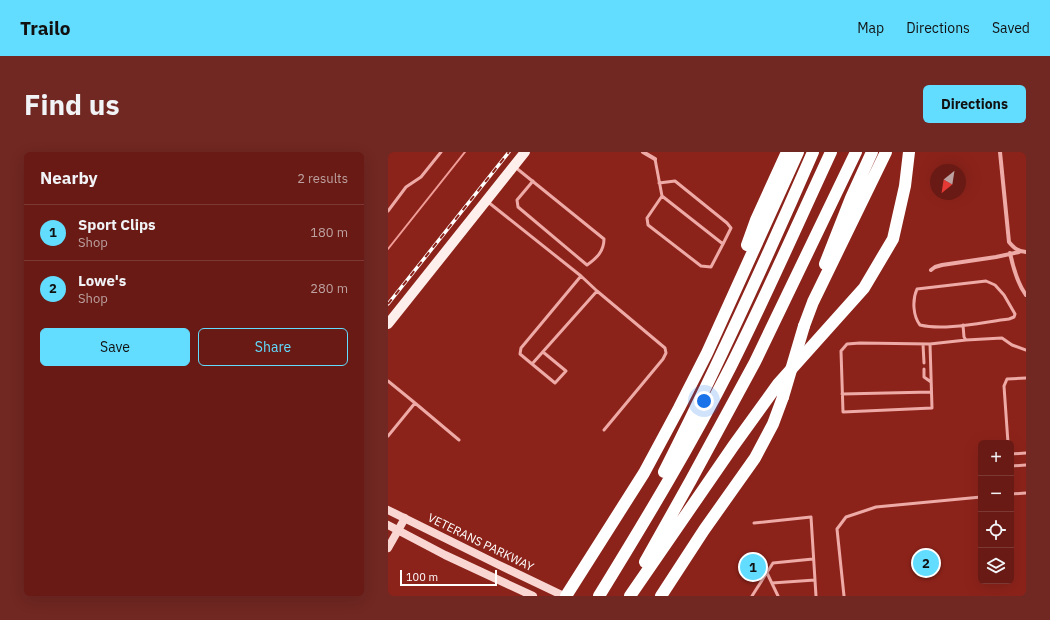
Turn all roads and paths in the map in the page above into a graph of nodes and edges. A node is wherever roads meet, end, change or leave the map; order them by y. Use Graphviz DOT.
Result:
graph roads {
  1 [pos="441,152"];
  2 [pos="525,152"];
  3 [pos="643,152"];
  4 [pos="787,152"];
  5 [pos="798,152"];
  6 [pos="813,152"];
  7 [pos="831,152"];
  8 [pos="856,152"];
  9 [pos="872,152"];
  10 [pos="886,152"];
  11 [pos="909,152"];
  12 [pos="1000,152"];
  13 [pos="655,159"];
  14 [pos="514,166"];
  15 [pos="532,181"];
  16 [pos="659,183"];
  17 [pos="662,196"];
  18 [pos="486,201"];
  19 [pos="388,211"];
  20 [pos="724,244"];
  21 [pos="1019,252"];
  22 [pos="1026,252"];
  23 [pos="1010,253"];
  24 [pos="931,270"];
  25 [pos="581,276"];
  26 [pos="596,291"];
  27 [pos="1026,295"];
  28 [pos="813,302"];
  29 [pos="388,324"];
  30 [pos="963,325"];
  31 [pos="966,340"];
  32 [pos="923,344"];
  33 [pos="930,344"];
  34 [pos="1026,350"];
  35 [pos="543,352"];
  36 [pos="707,353"];
  37 [pos="924,363"];
  38 [pos="532,364"];
  39 [pos="924,369"];
  40 [pos="1026,378"];
  41 [pos="388,381"];
  42 [pos="931,382"];
  43 [pos="931,392"];
  44 [pos="842,394"];
  45 [pos="415,403"];
  46 [pos="604,430"];
  47 [pos="388,436"];
  48 [pos="459,440"];
  49 [pos="1008,440"];
  50 [pos="1026,453"];
  51 [pos="1014,454"];
  52 [pos="1026,465"];
  53 [pos="1014,466"];
  54 [pos="1026,493"];
  55 [pos="1014,494"];
  56 [pos="978,497"];
  57 [pos="388,510"];
  58 [pos="405,518"];
  59 [pos="754,523"];
  60 [pos="388,525"];
  61 [pos="398,530"];
  62 [pos="388,548"];
  63 [pos="814,559"];
  64 [pos="618,565"];
  65 [pos="767,572"];
  66 [pos="815,580"];
  67 [pos="772,583"];
  68 [pos="533,596"];
  69 [pos="565,596"];
  70 [pos="599,596"];
  71 [pos="625,596"];
  72 [pos="630,596"];
  73 [pos="661,596"];
  74 [pos="752,596"];
  75 [pos="778,596"];
  76 [pos="816,596"];
  77 [pos="844,596"];
  1 -- 19 [label="lane"];
  2 -- 14 [label="main road"];
  3 -- 13 [label="street"];
  4 -- 36 [label="highway"];
  5 -- 36 [label="highway"];
  6 -- 64 [label="highway"];
  7 -- 64 [label="highway"];
  8 -- 71 [label="highway"];
  9 -- 28 [label="highway"];
  10 -- 28 [label="highway"];
  11 -- 72 [label="highway"];
  12 -- 21 [label="street"];
  13 -- 16 [label="lane"];
  14 -- 15 [label="lane"];
  14 -- 18 [label="main road"];
  15 -- 15 [label="lane"];
  16 -- 17 [label="lane"];
  16 -- 20 [label="lane"];
  17 -- 20 [label="lane"];
  17 -- 20 [label="lane"];
  18 -- 25 [label="lane"];
  18 -- 29 [label="main road"];
  21 -- 22 [label="street"];
  21 -- 23 [label="street"];
  23 -- 24 [label="street"];
  23 -- 27 [label="street"];
  25 -- 26 [label="lane"];
  25 -- 38 [label="lane"];
  26 -- 35 [label="lane"];
  26 -- 46 [label="lane"];
  28 -- 73 [label="highway, bridge"];
  30 -- 30 [label="lane"];
  30 -- 31 [label="lane"];
  31 -- 33 [label="lane"];
  31 -- 34 [label="lane"];
  32 -- 33 [label="lane"];
  32 -- 37 [label="lane"];
  32 -- 44 [label="lane"];
  33 -- 42 [label="lane"];
  35 -- 38 [label="lane"];
  35 -- 38 [label="lane"];
  36 -- 69 [label="highway"];
  39 -- 42 [label="lane"];
  40 -- 49 [label="lane"];
  41 -- 45 [label="lane"];
  42 -- 43 [label="lane"];
  43 -- 44 [label="lane"];
  43 -- 44 [label="lane"];
  45 -- 47 [label="lane"];
  45 -- 48 [label="lane"];
  50 -- 51 [label="lane"];
  52 -- 53 [label="lane"];
  54 -- 55 [label="lane"];
  56 -- 77 [label="lane"];
  57 -- 58 [label="main road, VETERANS PARKWAY"];
  58 -- 61 [label="main road"];
  58 -- 69 [label="main road, VETERANS PARKWAY"];
  59 -- 63 [label="lane"];
  60 -- 61 [label="main road"];
  61 -- 62 [label="main road"];
  61 -- 68 [label="main road"];
  63 -- 65 [label="lane"];
  63 -- 66 [label="lane"];
  64 -- 70 [label="highway"];
  65 -- 67 [label="lane"];
  65 -- 74 [label="lane"];
  66 -- 67 [label="lane"];
  66 -- 76 [label="lane"];
  67 -- 75 [label="lane"];
}
